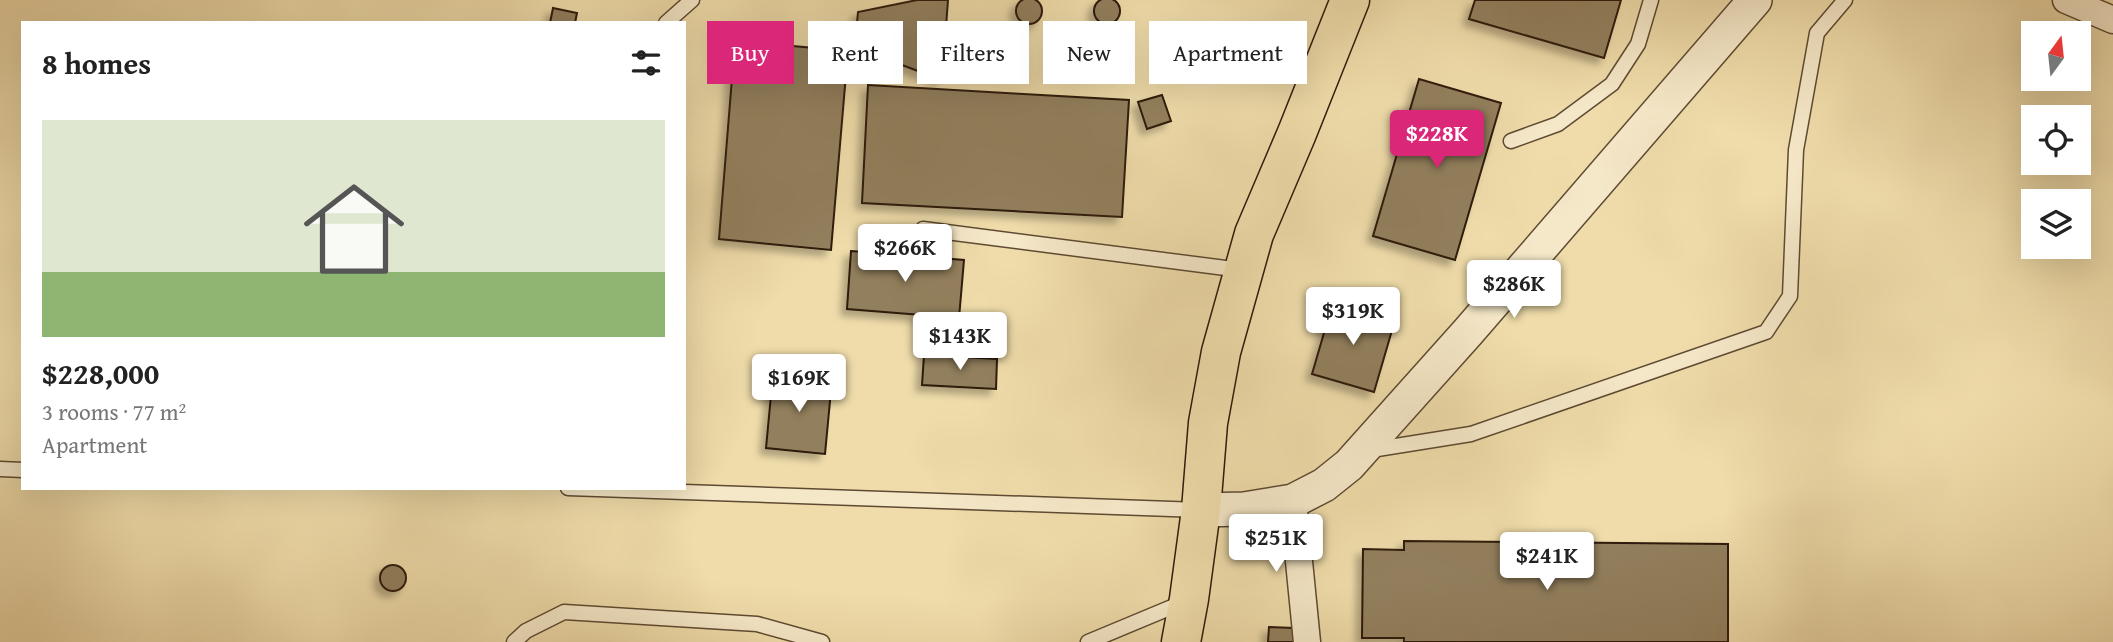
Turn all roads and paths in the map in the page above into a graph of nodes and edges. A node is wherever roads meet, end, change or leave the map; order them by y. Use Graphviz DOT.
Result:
graph roads {
  1 [pos="692,0"];
  2 [pos="1350,0"];
  3 [pos="1651,0"];
  4 [pos="1755,0"];
  5 [pos="1845,0"];
  6 [pos="2066,0"];
  7 [pos="2113,20"];
  8 [pos="668,21"];
  9 [pos="1511,141"];
  10 [pos="923,229"];
  11 [pos="1244,270"];
  12 [pos="1362,451"];
  13 [pos="0,469"];
  14 [pos="21,470"];
  15 [pos="626,490"];
  16 [pos="1293,501"];
  17 [pos="1201,510"];
  18 [pos="1189,599"];
  19 [pos="514,642"];
  20 [pos="822,642"];
  21 [pos="1088,642"];
  22 [pos="1181,642"];
  23 [pos="1307,642"];
  1 -- 8 [label="lane"];
  2 -- 11 [label="main road"];
  3 -- 9 [label="lane"];
  4 -- 12 [label="street"];
  5 -- 12 [label="lane"];
  6 -- 7 [label="street"];
  10 -- 11 [label="lane"];
  11 -- 17 [label="main road"];
  12 -- 16 [label="street"];
  13 -- 14 [label="lane"];
  15 -- 17 [label="lane"];
  16 -- 17 [label="street"];
  16 -- 23 [label="street"];
  17 -- 18 [label="main road"];
  18 -- 21 [label="lane"];
  18 -- 22 [label="main road"];
  19 -- 20 [label="lane"];
}
